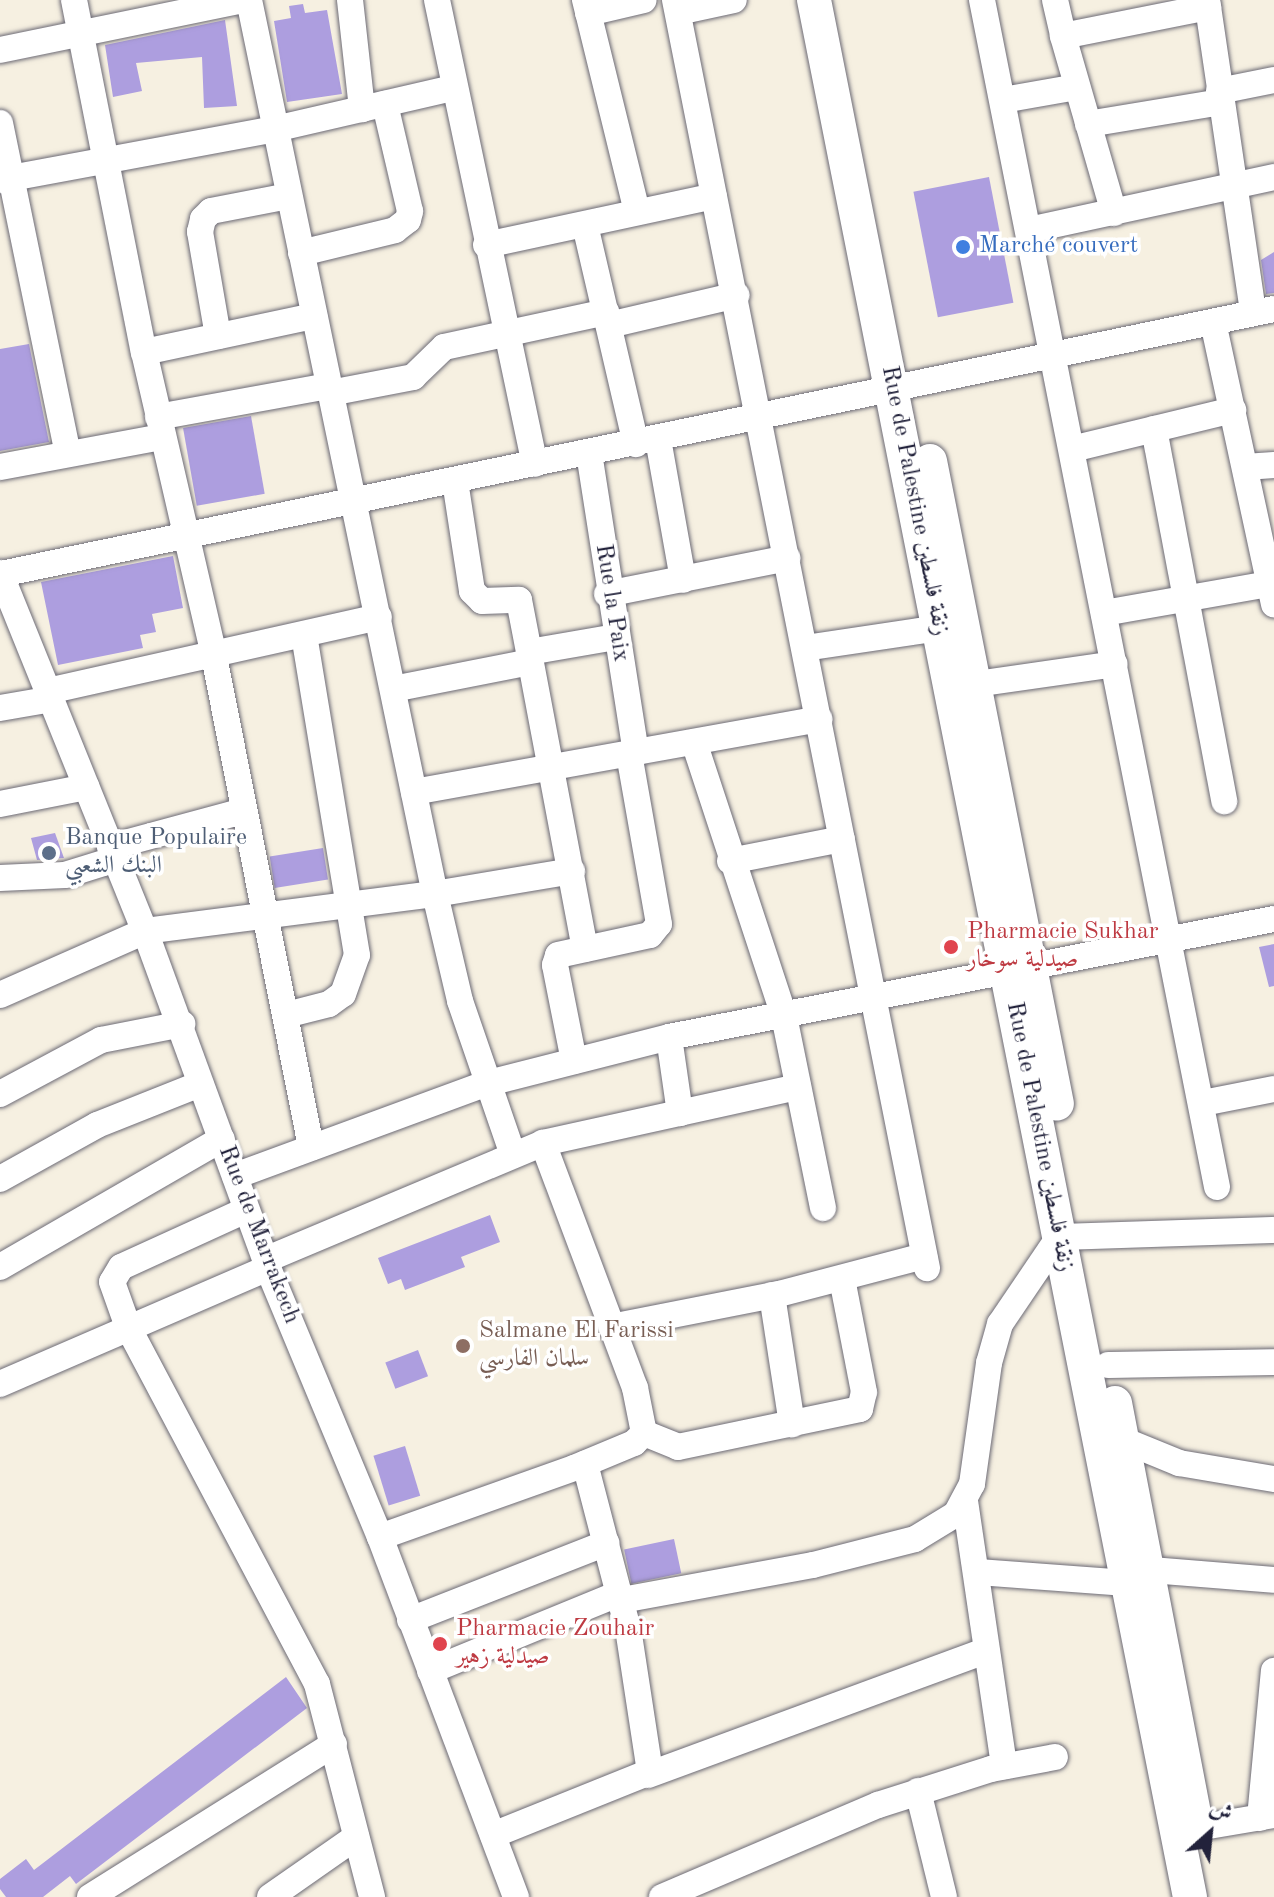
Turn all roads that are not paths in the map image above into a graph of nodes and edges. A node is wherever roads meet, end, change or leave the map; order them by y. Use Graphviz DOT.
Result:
graph roads {
  1 [pos="74,0"];
  2 [pos="246,0"];
  3 [pos="350,0"];
  4 [pos="437,0"];
  5 [pos="644,0"];
  6 [pos="734,0"];
  7 [pos="814,0"];
  8 [pos="836,0"];
  9 [pos="982,0"];
  10 [pos="1055,0"];
  11 [pos="1208,4"];
  12 [pos="587,6"];
  13 [pos="677,6"];
  14 [pos="156,9"];
  15 [pos="81,33"];
  16 [pos="1063,36"];
  17 [pos="0,50"];
  18 [pos="1274,80"];
  19 [pos="1077,87"];
  20 [pos="452,88"];
  21 [pos="1220,96"];
  22 [pos="1003,100"];
  23 [pos="374,107"];
  24 [pos="0,123"];
  25 [pos="1088,124"];
  26 [pos="275,129"];
  27 [pos="107,162"];
  28 [pos="1274,177"];
  29 [pos="5,179"];
  30 [pos="1233,185"];
  31 [pos="289,196"];
  32 [pos="714,196"];
  33 [pos="637,212"];
  34 [pos="1114,213"];
  35 [pos="585,225"];
  36 [pos="1029,230"];
  37 [pos="486,245"];
  38 [pos="301,253"];
  39 [pos="737,295"];
  40 [pos="1264,311"];
  41 [pos="314,316"];
  42 [pos="608,318"];
  43 [pos="1213,322"];
  44 [pos="505,331"];
  45 [pos="218,336"];
  46 [pos="144,352"];
  47 [pos="1054,357"];
  48 [pos="904,388"];
  49 [pos="330,390"];
  50 [pos="1233,410"];
  51 [pos="760,418"];
  52 [pos="160,427"];
  53 [pos="1154,429"];
  54 [pos="647,442"];
  55 [pos="1072,449"];
  56 [pos="68,453"];
  57 [pos="589,453"];
  58 [pos="535,464"];
  59 [pos="1274,465"];
  60 [pos="0,467"];
  61 [pos="1245,467"];
  62 [pos="455,481"];
  63 [pos="355,501"];
  64 [pos="186,536"];
  65 [pos="787,558"];
  66 [pos="0,574"];
  67 [pos="683,580"];
  68 [pos="1273,591"];
  69 [pos="607,594"];
  70 [pos="1186,598"];
  71 [pos="1104,613"];
  72 [pos="379,617"];
  73 [pos="939,628"];
  74 [pos="304,634"];
  75 [pos="616,637"];
  76 [pos="805,648"];
  77 [pos="213,651"];
  78 [pos="530,657"];
  79 [pos="1115,664"];
  80 [pos="976,684"];
  81 [pos="393,689"];
  82 [pos="50,695"];
  83 [pos="0,708"];
  84 [pos="819,719"];
  85 [pos="694,742"];
  86 [pos="632,753"];
  87 [pos="550,766"];
  88 [pos="86,787"];
  89 [pos="414,792"];
  90 [pos="1224,801"];
  91 [pos="0,804"];
  92 [pos="243,811"];
  93 [pos="842,839"];
  94 [pos="112,853"];
  95 [pos="730,861"];
  96 [pos="572,871"];
  97 [pos="0,878"];
  98 [pos="435,894"];
  99 [pos="352,903"];
  100 [pos="267,913"];
  101 [pos="1274,919"];
  102 [pos="145,931"];
  103 [pos="1169,938"];
  104 [pos="585,949"];
  105 [pos="1018,970"];
  106 [pos="0,995"];
  107 [pos="876,998"];
  108 [pos="286,1015"];
  109 [pos="784,1016"];
  110 [pos="182,1024"];
  111 [pos="669,1037"];
  112 [pos="574,1061"];
  113 [pos="200,1084"];
  114 [pos="485,1084"];
  115 [pos="798,1087"];
  116 [pos="1274,1089"];
  117 [pos="0,1094"];
  118 [pos="1203,1103"];
  119 [pos="680,1113"];
  120 [pos="222,1139"];
  121 [pos="543,1143"];
  122 [pos="311,1147"];
  123 [pos="513,1155"];
  124 [pos="235,1176"];
  125 [pos="0,1179"];
  126 [pos="1217,1187"];
  127 [pos="823,1208"];
  128 [pos="246,1210"];
  129 [pos="1274,1230"];
  130 [pos="1070,1234"];
  131 [pos="266,1264"];
  132 [pos="0,1267"];
  133 [pos="842,1279"];
  134 [pos="772,1295"];
  135 [pos="128,1327"];
  136 [pos="611,1327"];
  137 [pos="1274,1362"];
  138 [pos="1108,1365"];
  139 [pos="0,1384"];
  140 [pos="792,1424"];
  141 [pos="644,1433"];
  142 [pos="1123,1440"];
  143 [pos="585,1464"];
  144 [pos="1274,1479"];
  145 [pos="965,1501"];
  146 [pos="380,1537"];
  147 [pos="606,1543"];
  148 [pos="978,1572"];
  149 [pos="1139,1576"];
  150 [pos="1274,1580"];
  151 [pos="621,1596"];
  152 [pos="410,1620"];
  153 [pos="985,1651"];
  154 [pos="430,1671"];
  155 [pos="1274,1674"];
  156 [pos="334,1744"];
  157 [pos="1055,1757"];
  158 [pos="1004,1766"];
  159 [pos="648,1775"];
  160 [pos="918,1791"];
  161 [pos="1267,1817"];
  162 [pos="1197,1828"];
  163 [pos="493,1835"];
  164 [pos="356,1837"];
  165 [pos="99,1895"];
  166 [pos="270,1897"];
  167 [pos="372,1897"];
  168 [pos="516,1897"];
  169 [pos="662,1897"];
  170 [pos="944,1897"];
  171 [pos="1190,1897"];
  172 [pos="1211,1897"];
  1 -- 15 [label="street"];
  2 -- 14 [label="street"];
  2 -- 26 [label="street"];
  3 -- 23 [label="street"];
  4 -- 20 [label="street"];
  5 -- 12 [label="street"];
  6 -- 13 [label="street"];
  7 -- 48 [label="main road, Rue de Palestine زنقة فلسطين"];
  8 -- 48 [label="main road, Rue de Palestine زنقة فلسطين"];
  9 -- 22 [label="street"];
  10 -- 16 [label="street"];
  11 -- 16 [label="street"];
  11 -- 21 [label="street"];
  12 -- 33 [label="street"];
  13 -- 32 [label="street"];
  14 -- 15 [label="street"];
  15 -- 17 [label="street"];
  15 -- 27 [label="street"];
  16 -- 19 [label="street"];
  18 -- 21 [label="street"];
  19 -- 22 [label="street"];
  19 -- 25 [label="street"];
  20 -- 23 [label="street"];
  20 -- 37 [label="street"];
  21 -- 25 [label="street"];
  21 -- 30 [label="street"];
  22 -- 36 [label="street"];
  23 -- 26 [label="street"];
  23 -- 38 [label="street"];
  24 -- 29 [label="street"];
  25 -- 34 [label="street"];
  26 -- 27 [label="street"];
  26 -- 31 [label="street"];
  27 -- 29 [label="street"];
  27 -- 46 [label="street"];
  28 -- 30 [label="street"];
  29 -- 56 [label="street"];
  30 -- 34 [label="street"];
  30 -- 40 [label="street"];
  31 -- 38 [label="street"];
  31 -- 45 [label="street"];
  32 -- 33 [label="street"];
  32 -- 39 [label="street"];
  33 -- 35 [label="street"];
  34 -- 36 [label="street"];
  35 -- 37 [label="street"];
  35 -- 42 [label="street"];
  36 -- 47 [label="street"];
  37 -- 44 [label="street"];
  38 -- 41 [label="street"];
  39 -- 42 [label="street"];
  39 -- 51 [label="street"];
  40 -- 43 [label="street"];
  41 -- 45 [label="street"];
  41 -- 49 [label="street"];
  42 -- 44 [label="street"];
  42 -- 54 [label="street"];
  43 -- 47 [label="street"];
  43 -- 50 [label="street"];
  44 -- 49 [label="street"];
  44 -- 58 [label="street"];
  45 -- 46 [label="street"];
  46 -- 52 [label="street"];
  47 -- 48 [label="street"];
  47 -- 55 [label="street"];
  48 -- 51 [label="street"];
  48 -- 73 [label="main road, Rue de Palestine زنقة فلسطين"];
  48 -- 80 [label="main road, Rue de Palestine زنقة فلسطين"];
  49 -- 52 [label="street"];
  49 -- 63 [label="street"];
  50 -- 53 [label="street"];
  50 -- 61 [label="street"];
  51 -- 54 [label="street"];
  51 -- 65 [label="street"];
  52 -- 56 [label="street"];
  52 -- 64 [label="street"];
  53 -- 55 [label="street"];
  53 -- 70 [label="street"];
  54 -- 57 [label="street"];
  54 -- 67 [label="street"];
  55 -- 71 [label="street"];
  56 -- 60 [label="street"];
  57 -- 58 [label="street"];
  57 -- 69 [label="street, Rue la Paix"];
  58 -- 62 [label="street"];
  59 -- 61 [label="street"];
  61 -- 68 [label="street"];
  62 -- 63 [label="street"];
  62 -- 78 [label="street"];
  63 -- 64 [label="street"];
  63 -- 72 [label="street"];
  64 -- 66 [label="street"];
  64 -- 77 [label="street"];
  65 -- 67 [label="street"];
  65 -- 76 [label="street"];
  66 -- 82 [label="street, Rue de Marrakech"];
  67 -- 69 [label="street"];
  68 -- 70 [label="street"];
  69 -- 75 [label="street, Rue la Paix"];
  70 -- 71 [label="street"];
  70 -- 90 [label="street"];
  71 -- 79 [label="street"];
  72 -- 74 [label="street"];
  72 -- 81 [label="street"];
  73 -- 76 [label="street"];
  73 -- 105 [label="main road, Rue de Palestine زنقة فلسطين"];
  74 -- 77 [label="street"];
  74 -- 99 [label="street"];
  75 -- 78 [label="street"];
  75 -- 86 [label="street, Rue la Paix"];
  76 -- 84 [label="street"];
  77 -- 82 [label="street"];
  77 -- 92 [label="street"];
  78 -- 81 [label="street"];
  78 -- 87 [label="street"];
  79 -- 80 [label="street"];
  79 -- 103 [label="street"];
  80 -- 105 [label="main road, Rue de Palestine زنقة فلسطين"];
  81 -- 89 [label="street"];
  82 -- 83 [label="street"];
  82 -- 88 [label="street, Rue de Marrakech"];
  84 -- 85 [label="street"];
  84 -- 93 [label="street"];
  85 -- 86 [label="street"];
  85 -- 95 [label="street"];
  86 -- 87 [label="street"];
  86 -- 104 [label="street, Rue la Paix"];
  87 -- 89 [label="street"];
  87 -- 96 [label="street"];
  88 -- 91 [label="street"];
  88 -- 94 [label="street, Rue de Marrakech"];
  89 -- 98 [label="street"];
  92 -- 94 [label="street"];
  92 -- 100 [label="street"];
  93 -- 95 [label="street"];
  93 -- 107 [label="street"];
  94 -- 97 [label="street"];
  94 -- 102 [label="street, Rue de Marrakech"];
  95 -- 109 [label="street"];
  96 -- 98 [label="street"];
  96 -- 104 [label="street"];
  98 -- 99 [label="street"];
  98 -- 114 [label="street"];
  99 -- 100 [label="street"];
  99 -- 108 [label="street"];
  100 -- 102 [label="street"];
  100 -- 108 [label="street"];
  101 -- 103 [label="street"];
  102 -- 106 [label="street"];
  102 -- 110 [label="street, Rue de Marrakech"];
  103 -- 105 [label="street"];
  103 -- 118 [label="street"];
  104 -- 112 [label="street, Rue la Paix"];
  105 -- 107 [label="street"];
  105 -- 130 [label="main road, Rue de Palestine زنقة فلسطين"];
  107 -- 109 [label="street"];
  107 -- 133 [label="street"];
  108 -- 122 [label="street"];
  109 -- 111 [label="street"];
  109 -- 115 [label="street"];
  110 -- 113 [label="street, Rue de Marrakech"];
  110 -- 117 [label="street"];
  111 -- 112 [label="street"];
  111 -- 119 [label="street"];
  112 -- 114 [label="street"];
  113 -- 120 [label="street, Rue de Marrakech"];
  113 -- 125 [label="street"];
  114 -- 122 [label="street"];
  114 -- 123 [label="street"];
  115 -- 119 [label="street"];
  115 -- 127 [label="street"];
  116 -- 118 [label="street"];
  118 -- 126 [label="street"];
  119 -- 121 [label="street"];
  120 -- 124 [label="street, Rue de Marrakech"];
  120 -- 132 [label="street"];
  121 -- 123 [label="street"];
  121 -- 136 [label="street"];
  122 -- 124 [label="street"];
  123 -- 131 [label="street"];
  124 -- 128 [label="street, Rue de Marrakech"];
  128 -- 131 [label="street, Rue de Marrakech"];
  128 -- 135 [label="street"];
  129 -- 130 [label="street"];
  130 -- 138 [label="main road, Rue de Palestine زنقة فلسطين"];
  130 -- 145 [label="street"];
  130 -- 149 [label="main road, Rue de Palestine زنقة فلسطين"];
  131 -- 135 [label="street"];
  131 -- 146 [label="street, Rue de Marrakech"];
  133 -- 134 [label="street"];
  133 -- 140 [label="street"];
  134 -- 136 [label="street"];
  134 -- 140 [label="street"];
  135 -- 139 [label="street"];
  135 -- 156 [label="street"];
  136 -- 141 [label="street"];
  137 -- 138 [label="street"];
  138 -- 142 [label="main road, Rue de Palestine زنقة فلسطين"];
  140 -- 141 [label="street"];
  141 -- 143 [label="street"];
  142 -- 144 [label="street"];
  142 -- 149 [label="main road, Rue de Palestine زنقة فلسطين"];
  143 -- 146 [label="street"];
  143 -- 147 [label="street"];
  145 -- 148 [label="street"];
  145 -- 151 [label="street"];
  146 -- 152 [label="street, Rue de Marrakech"];
  147 -- 151 [label="street"];
  147 -- 152 [label="street"];
  148 -- 149 [label="street"];
  148 -- 153 [label="street"];
  149 -- 150 [label="street"];
  149 -- 162 [label="main road, Rue de Palestine زنقة فلسطين"];
  149 -- 171 [label="main road, Rue de Palestine زنقة فلسطين"];
  151 -- 154 [label="street"];
  151 -- 159 [label="street"];
  152 -- 154 [label="street, Rue de Marrakech"];
  153 -- 158 [label="street"];
  153 -- 159 [label="street"];
  154 -- 163 [label="street, Rue de Marrakech"];
  155 -- 161 [label="street"];
  156 -- 164 [label="street"];
  156 -- 165 [label="street"];
  157 -- 158 [label="street"];
  158 -- 160 [label="street"];
  159 -- 163 [label="street"];
  160 -- 169 [label="street"];
  160 -- 170 [label="street"];
  161 -- 162 [label="street"];
  162 -- 172 [label="main road, Rue de Palestine زنقة فلسطين"];
  163 -- 168 [label="street, Rue de Marrakech"];
  164 -- 166 [label="street"];
  164 -- 167 [label="street"];
}
